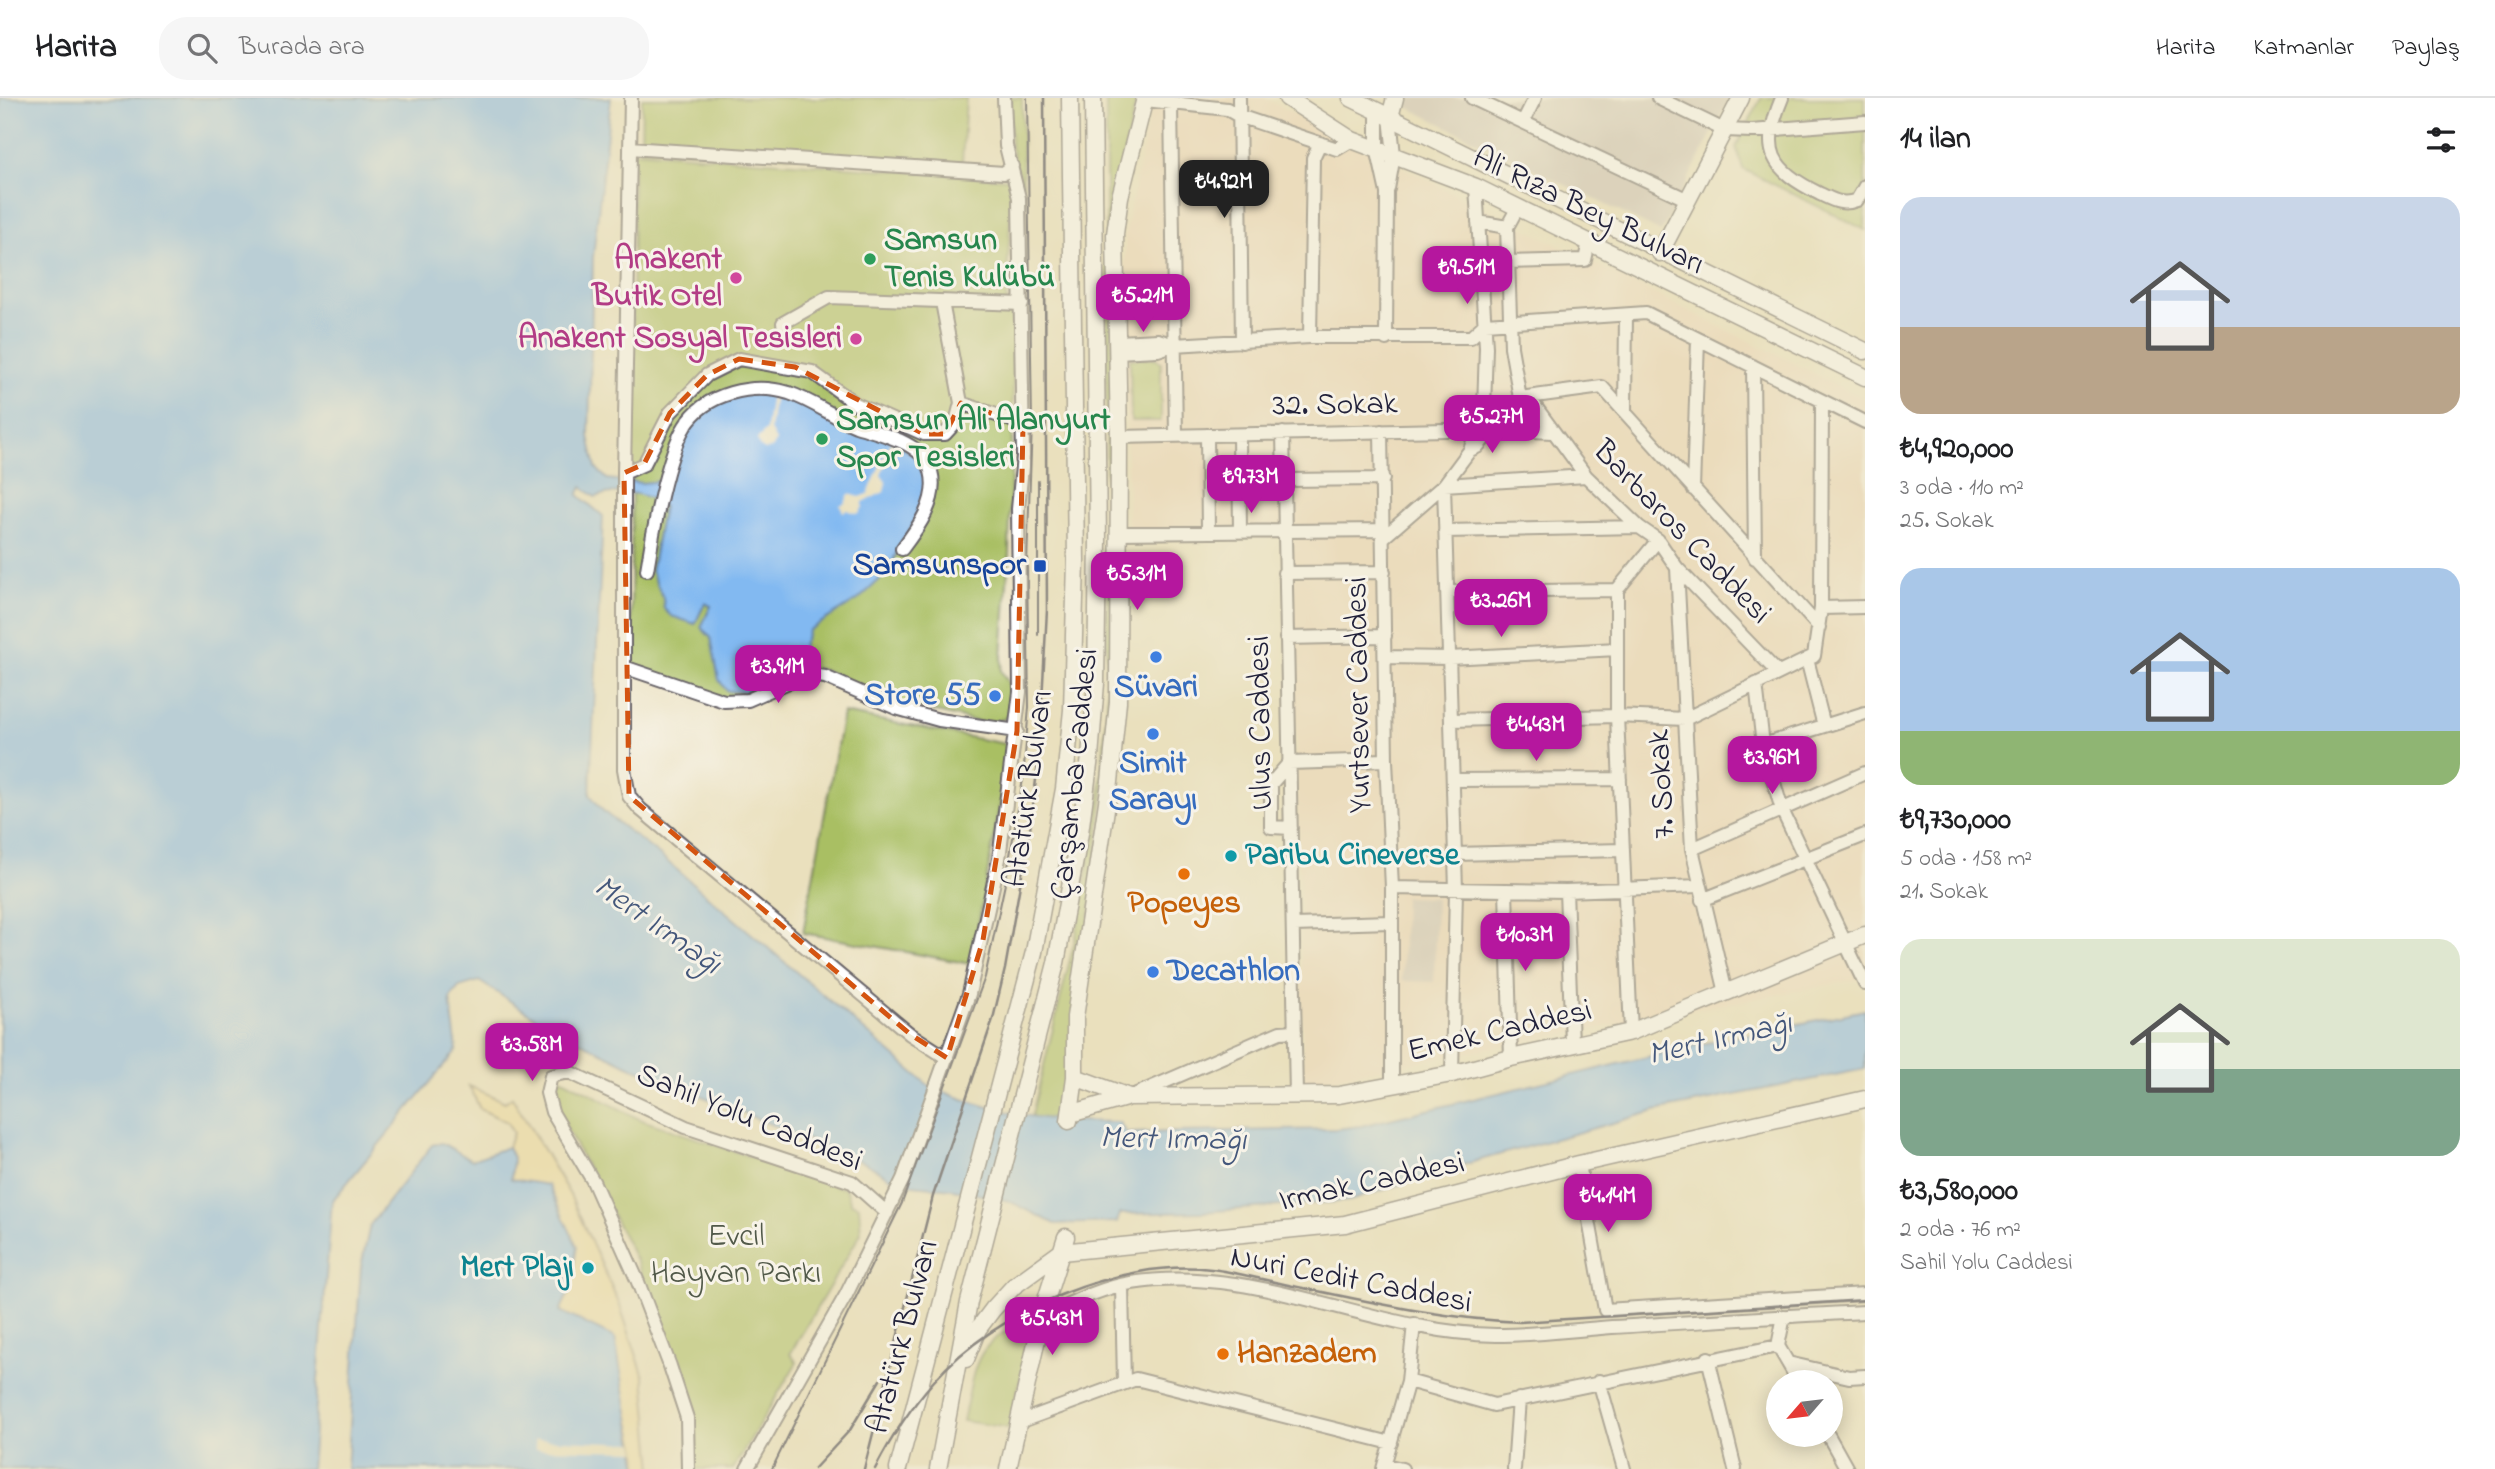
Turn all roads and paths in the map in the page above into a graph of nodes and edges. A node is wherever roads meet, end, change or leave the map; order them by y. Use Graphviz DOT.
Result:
graph roads {
  1 [pos="631,98"];
  2 [pos="1004,98"];
  3 [pos="1070,98"];
  4 [pos="1093,98"];
  5 [pos="1239,98"];
  6 [pos="1287,98"];
  7 [pos="1351,98"];
  8 [pos="1395,98"];
  9 [pos="1472,98"];
  10 [pos="1535,98"];
  11 [pos="1661,98"];
  12 [pos="1741,98"];
  13 [pos="1782,98"];
  14 [pos="1145,99"];
  15 [pos="1171,104"];
  16 [pos="1384,108"];
  17 [pos="1239,116"];
  18 [pos="1523,122"];
  19 [pos="1865,122"];
  20 [pos="1724,130"];
  21 [pos="1771,130"];
  22 [pos="1352,140"];
  23 [pos="1320,143"];
  24 [pos="630,148"];
  25 [pos="1377,148"];
  26 [pos="1394,155"];
  27 [pos="1012,166"];
  28 [pos="1865,186"];
  29 [pos="1476,187"];
  30 [pos="1387,193"];
  31 [pos="1688,200"];
  32 [pos="1518,207"];
  33 [pos="1478,222"];
  34 [pos="1507,227"];
  35 [pos="1589,242"];
  36 [pos="1660,253"];
  37 [pos="1508,262"];
  38 [pos="942,302"];
  39 [pos="1022,304"];
  40 [pos="1626,315"];
  41 [pos="1510,322"];
  42 [pos="783,323"];
  43 [pos="1485,324"];
  44 [pos="1310,337"];
  45 [pos="1471,337"];
  46 [pos="1386,339"];
  47 [pos="1698,339"];
  48 [pos="1242,342"];
  49 [pos="1174,345"];
  50 [pos="1117,347"];
  51 [pos="1486,347"];
  52 [pos="1511,347"];
  53 [pos="1865,351"];
  54 [pos="1753,366"];
  55 [pos="1865,377"];
  56 [pos="1520,398"];
  57 [pos="1822,401"];
  58 [pos="961,404"];
  59 [pos="1625,412"];
  60 [pos="1865,422"];
  61 [pos="1023,424"];
  62 [pos="1492,429"];
  63 [pos="1477,430"];
  64 [pos="1381,431"];
  65 [pos="1552,432"];
  66 [pos="1283,433"];
  67 [pos="1207,435"];
  68 [pos="1238,435"];
  69 [pos="1176,436"];
  70 [pos="1119,437"];
  71 [pos="1470,450"];
  72 [pos="624,473"];
  73 [pos="1586,476"];
  74 [pos="1382,479"];
  75 [pos="1284,480"];
  76 [pos="1444,485"];
  77 [pos="1693,489"];
  78 [pos="1639,527"];
  79 [pos="1208,531"];
  80 [pos="1240,531"];
  81 [pos="1284,531"];
  82 [pos="1445,531"];
  83 [pos="1118,533"];
  84 [pos="1384,533"];
  85 [pos="1658,540"];
  86 [pos="902,549"];
  87 [pos="1755,558"];
  88 [pos="1676,568"];
  89 [pos="647,570"];
  90 [pos="1384,572"];
  91 [pos="1284,573"];
  92 [pos="1617,590"];
  93 [pos="1447,592"];
  94 [pos="1865,607"];
  95 [pos="1821,608"];
  96 [pos="1819,627"];
  97 [pos="1385,636"];
  98 [pos="1286,638"];
  99 [pos="1617,649"];
  100 [pos="1385,657"];
  101 [pos="1450,659"];
  102 [pos="1807,659"];
  103 [pos="624,667"];
  104 [pos="1778,673"];
  105 [pos="1756,684"];
  106 [pos="1865,713"];
  107 [pos="1617,716"];
  108 [pos="1685,719"];
  109 [pos="1452,720"];
  110 [pos="1824,726"];
  111 [pos="1017,731"];
  112 [pos="1763,745"];
  113 [pos="1386,760"];
  114 [pos="1289,763"];
  115 [pos="1865,773"];
  116 [pos="1620,779"];
  117 [pos="1453,780"];
  118 [pos="1782,810"];
  119 [pos="1291,828"];
  120 [pos="1865,835"];
  121 [pos="1692,849"];
  122 [pos="1623,850"];
  123 [pos="1455,854"];
  124 [pos="1804,859"];
  125 [pos="1699,886"];
  126 [pos="1392,888"];
  127 [pos="1625,888"];
  128 [pos="1456,890"];
  129 [pos="1507,890"];
  130 [pos="1566,891"];
  131 [pos="1702,900"];
  132 [pos="1390,922"];
  133 [pos="1294,925"];
  134 [pos="1865,935"];
  135 [pos="1844,942"];
  136 [pos="1865,984"];
  137 [pos="1726,993"];
  138 [pos="1295,1031"];
  139 [pos="1631,1032"];
  140 [pos="1572,1043"];
  141 [pos="1511,1058"];
  142 [pos="945,1063"];
  143 [pos="1452,1074"];
  144 [pos="1075,1077"];
  145 [pos="1392,1085"];
  146 [pos="1296,1095"];
  147 [pos="1129,1097"];
  148 [pos="1865,1098"];
  149 [pos="1070,1117"];
  150 [pos="1579,1164"];
  151 [pos="887,1213"];
  152 [pos="1063,1244"];
  153 [pos="1122,1286"];
  154 [pos="1865,1294"];
  155 [pos="1865,1312"];
  156 [pos="1042,1316"];
  157 [pos="1784,1316"];
  158 [pos="1414,1324"];
  159 [pos="1778,1346"];
  160 [pos="1708,1358"];
  161 [pos="1788,1363"];
  162 [pos="1792,1370"];
  163 [pos="1865,1376"];
  164 [pos="1408,1381"];
  165 [pos="1599,1381"];
  166 [pos="1124,1383"];
  167 [pos="953,1390"];
  168 [pos="1519,1399"];
  169 [pos="1019,1422"];
  170 [pos="1391,1443"];
  171 [pos="1835,1447"];
  172 [pos="1384,1467"];
  173 [pos="688,1469"];
  174 [pos="747,1469"];
  175 [pos="898,1469"];
  176 [pos="938,1469"];
  177 [pos="1008,1469"];
  178 [pos="1402,1469"];
  179 [pos="1514,1469"];
  180 [pos="1624,1469"];
  181 [pos="1735,1469"];
  182 [pos="1847,1469"];
  1 -- 24 [label="street"];
  2 -- 27 [label="street"];
  3 -- 175 [label="main road, Atatürk Bulvarı"];
  4 -- 167 [label="main road, Atatürk Bulvarı"];
  5 -- 17 [label="street"];
  6 -- 22 [label="main road, Ali Rıza Bey Bulvarı"];
  7 -- 16 [label="main road, Ali Rıza Bey Bulvarı"];
  8 -- 16 [label="main road"];
  9 -- 18 [label="street"];
  10 -- 18 [label="street"];
  11 -- 20 [label="street"];
  12 -- 20 [label="main road"];
  13 -- 21 [label="street"];
  14 -- 15 [label="street"];
  14 -- 50 [label="main road, Çarşamba Caddesi"];
  15 -- 17 [label="street"];
  15 -- 49 [label="street"];
  16 -- 25 [label="street"];
  16 -- 26 [label="street"];
  16 -- 36 [label="main road, Ali Rıza Bey Bulvarı"];
  17 -- 23 [label="street"];
  17 -- 48 [label="street"];
  18 -- 31 [label="street"];
  19 -- 21 [label="street"];
  20 -- 21 [label="street"];
  20 -- 31 [label="main road"];
  21 -- 28 [label="street"];
  22 -- 23 [label="street"];
  22 -- 25 [label="main road, Ali Rıza Bey Bulvarı"];
  23 -- 44 [label="street"];
  24 -- 27 [label="street"];
  24 -- 72 [label="street"];
  25 -- 26 [label="main road, Ali Rıza Bey Bulvarı"];
  25 -- 30 [label="street"];
  26 -- 29 [label="main road, Ali Rıza Bey Bulvarı"];
  26 -- 30 [label="street"];
  27 -- 39 [label="street"];
  29 -- 32 [label="main road, Ali Rıza Bey Bulvarı"];
  29 -- 33 [label="street"];
  30 -- 46 [label="street"];
  31 -- 36 [label="main road"];
  32 -- 34 [label="street"];
  32 -- 35 [label="main road, Ali Rıza Bey Bulvarı"];
  33 -- 34 [label="street"];
  33 -- 43 [label="street"];
  34 -- 37 [label="street"];
  35 -- 37 [label="street"];
  35 -- 55 [label="main road, Ali Rıza Bey Bulvarı"];
  36 -- 53 [label="main road, Ali Rıza Bey Bulvarı"];
  37 -- 41 [label="street"];
  38 -- 39 [label="street"];
  38 -- 42 [label="street"];
  38 -- 58 [label="street"];
  39 -- 61 [label="street"];
  40 -- 41 [label="street"];
  40 -- 47 [label="street"];
  40 -- 59 [label="street"];
  41 -- 43 [label="street"];
  41 -- 52 [label="street"];
  43 -- 45 [label="street"];
  43 -- 51 [label="street"];
  44 -- 46 [label="street"];
  44 -- 48 [label="street"];
  45 -- 46 [label="street"];
  45 -- 51 [label="street"];
  47 -- 54 [label="street"];
  47 -- 77 [label="street"];
  48 -- 49 [label="street"];
  49 -- 50 [label="street"];
  49 -- 69 [label="street"];
  50 -- 70 [label="main road, Çarşamba Caddesi"];
  51 -- 52 [label="street"];
  51 -- 63 [label="street"];
  52 -- 56 [label="street"];
  54 -- 57 [label="street"];
  54 -- 87 [label="street"];
  56 -- 59 [label="street"];
  56 -- 62 [label="street"];
  56 -- 65 [label="street, Barbaros Caddesi"];
  57 -- 60 [label="street"];
  57 -- 95 [label="street"];
  58 -- 61 [label="street"];
  58 -- 72 [label="street"];
  59 -- 77 [label="street"];
  61 -- 111 [label="street"];
  62 -- 63 [label="street, 32. Sokak"];
  62 -- 65 [label="street, 32. Sokak"];
  62 -- 71 [label="street"];
  63 -- 64 [label="street, 32. Sokak"];
  63 -- 71 [label="street"];
  64 -- 66 [label="street, 32. Sokak"];
  64 -- 74 [label="street, Yurtsever Caddesi"];
  65 -- 73 [label="street, Barbaros Caddesi"];
  66 -- 68 [label="street, 32. Sokak"];
  66 -- 75 [label="street, Ulus Caddesi"];
  67 -- 68 [label="street, 32. Sokak"];
  67 -- 69 [label="street, 32. Sokak"];
  67 -- 79 [label="street"];
  68 -- 80 [label="street"];
  69 -- 70 [label="street, 32. Sokak"];
  70 -- 83 [label="main road, Çarşamba Caddesi"];
  71 -- 76 [label="street"];
  72 -- 103 [label="street"];
  73 -- 76 [label="street"];
  73 -- 78 [label="street, Barbaros Caddesi"];
  74 -- 75 [label="street"];
  74 -- 84 [label="street, Yurtsever Caddesi"];
  75 -- 81 [label="street, Ulus Caddesi"];
  76 -- 82 [label="street"];
  76 -- 84 [label="street"];
  77 -- 87 [label="street"];
  78 -- 82 [label="street"];
  78 -- 85 [label="street, Barbaros Caddesi"];
  79 -- 80 [label="street"];
  79 -- 83 [label="street"];
  80 -- 81 [label="street"];
  81 -- 84 [label="street"];
  81 -- 91 [label="street, Ulus Caddesi"];
  82 -- 93 [label="street"];
  83 -- 144 [label="main road, Çarşamba Caddesi"];
  84 -- 90 [label="street, Yurtsever Caddesi"];
  85 -- 88 [label="street, Barbaros Caddesi"];
  85 -- 92 [label="street"];
  86 -- 89 [label="street"];
  87 -- 96 [label="street"];
  88 -- 104 [label="street, Barbaros Caddesi"];
  88 -- 108 [label="street, 7. Sokak"];
  90 -- 91 [label="street"];
  90 -- 97 [label="street, Yurtsever Caddesi"];
  91 -- 98 [label="street, Ulus Caddesi"];
  92 -- 93 [label="street"];
  92 -- 99 [label="street"];
  93 -- 101 [label="street"];
  94 -- 95 [label="street"];
  95 -- 96 [label="street"];
  96 -- 102 [label="street"];
  97 -- 98 [label="street"];
  97 -- 100 [label="street, Yurtsever Caddesi"];
  98 -- 114 [label="street, Ulus Caddesi"];
  99 -- 101 [label="street"];
  99 -- 107 [label="street"];
  100 -- 101 [label="street"];
  100 -- 113 [label="street, Yurtsever Caddesi"];
  101 -- 109 [label="street"];
  102 -- 104 [label="street"];
  102 -- 110 [label="street"];
  103 -- 111 [label="street"];
  103 -- 142 [label="street"];
  104 -- 105 [label="street"];
  105 -- 108 [label="street"];
  105 -- 112 [label="street"];
  106 -- 110 [label="street"];
  107 -- 108 [label="street"];
  107 -- 109 [label="street"];
  107 -- 116 [label="street"];
  108 -- 121 [label="street, 7. Sokak"];
  109 -- 117 [label="street"];
  110 -- 112 [label="street"];
  111 -- 142 [label="street"];
  112 -- 118 [label="street"];
  113 -- 114 [label="street"];
  113 -- 126 [label="street, Yurtsever Caddesi"];
  114 -- 119 [label="street, Ulus Caddesi"];
  114 -- 119 [label="street"];
  115 -- 118 [label="street"];
  116 -- 117 [label="street"];
  116 -- 122 [label="street"];
  117 -- 123 [label="street"];
  118 -- 121 [label="street"];
  118 -- 124 [label="street"];
  119 -- 133 [label="street, Ulus Caddesi"];
  120 -- 124 [label="street"];
  121 -- 125 [label="street, 7. Sokak"];
  122 -- 123 [label="street"];
  122 -- 127 [label="street"];
  123 -- 128 [label="street"];
  124 -- 131 [label="street"];
  124 -- 135 [label="street"];
  125 -- 127 [label="street"];
  125 -- 131 [label="street, 7. Sokak"];
  126 -- 128 [label="street"];
  126 -- 132 [label="street, Yurtsever Caddesi"];
  127 -- 130 [label="street"];
  127 -- 139 [label="street"];
  128 -- 129 [label="street"];
  128 -- 143 [label="street"];
  129 -- 130 [label="street"];
  129 -- 141 [label="street"];
  130 -- 140 [label="street"];
  131 -- 137 [label="street, 7. Sokak"];
  132 -- 133 [label="street"];
  132 -- 145 [label="street, Yurtsever Caddesi"];
  133 -- 138 [label="street, Ulus Caddesi"];
  134 -- 135 [label="main road, Emek Caddesi"];
  135 -- 136 [label="street"];
  135 -- 137 [label="main road, Emek Caddesi"];
  137 -- 139 [label="main road, Emek Caddesi"];
  138 -- 146 [label="street, Ulus Caddesi"];
  138 -- 147 [label="street"];
  139 -- 140 [label="main road, Emek Caddesi"];
  140 -- 141 [label="main road, Emek Caddesi"];
  141 -- 143 [label="main road, Emek Caddesi"];
  142 -- 151 [label="street"];
  143 -- 145 [label="main road, Emek Caddesi"];
  144 -- 147 [label="main road, Emek Caddesi"];
  144 -- 149 [label="main road, Çarşamba Caddesi"];
  145 -- 146 [label="main road, Emek Caddesi"];
  146 -- 147 [label="main road, Emek Caddesi"];
  147 -- 149 [label="main road, Emek Caddesi"];
  148 -- 150 [label="main road, Irmak Caddesi"];
  150 -- 152 [label="main road, Irmak Caddesi"];
  150 -- 154 [label="street"];
  151 -- 173 [label="street, Sahil Yolu Caddesi"];
  151 -- 174 [label="street"];
  152 -- 156 [label="main road"];
  152 -- 167 [label="main road"];
  153 -- 156 [label="street, Nuri Cedit Caddesi"];
  153 -- 158 [label="street, Nuri Cedit Caddesi"];
  153 -- 166 [label="street"];
  155 -- 157 [label="street, Nuri Cedit Caddesi"];
  156 -- 169 [label="main road"];
  157 -- 158 [label="street, Nuri Cedit Caddesi"];
  157 -- 159 [label="street"];
  158 -- 164 [label="street"];
  159 -- 160 [label="street"];
  159 -- 161 [label="street"];
  160 -- 165 [label="street"];
  160 -- 181 [label="street"];
  161 -- 162 [label="street"];
  161 -- 163 [label="street"];
  164 -- 168 [label="street"];
  164 -- 170 [label="street"];
  165 -- 168 [label="street"];
  165 -- 180 [label="street"];
  166 -- 169 [label="street"];
  166 -- 170 [label="street"];
  167 -- 176 [label="main road, Atatürk Bulvarı"];
  168 -- 179 [label="street"];
  169 -- 177 [label="main road"];
  170 -- 172 [label="street"];
  171 -- 182 [label="street"];
  172 -- 178 [label="street"];
}
